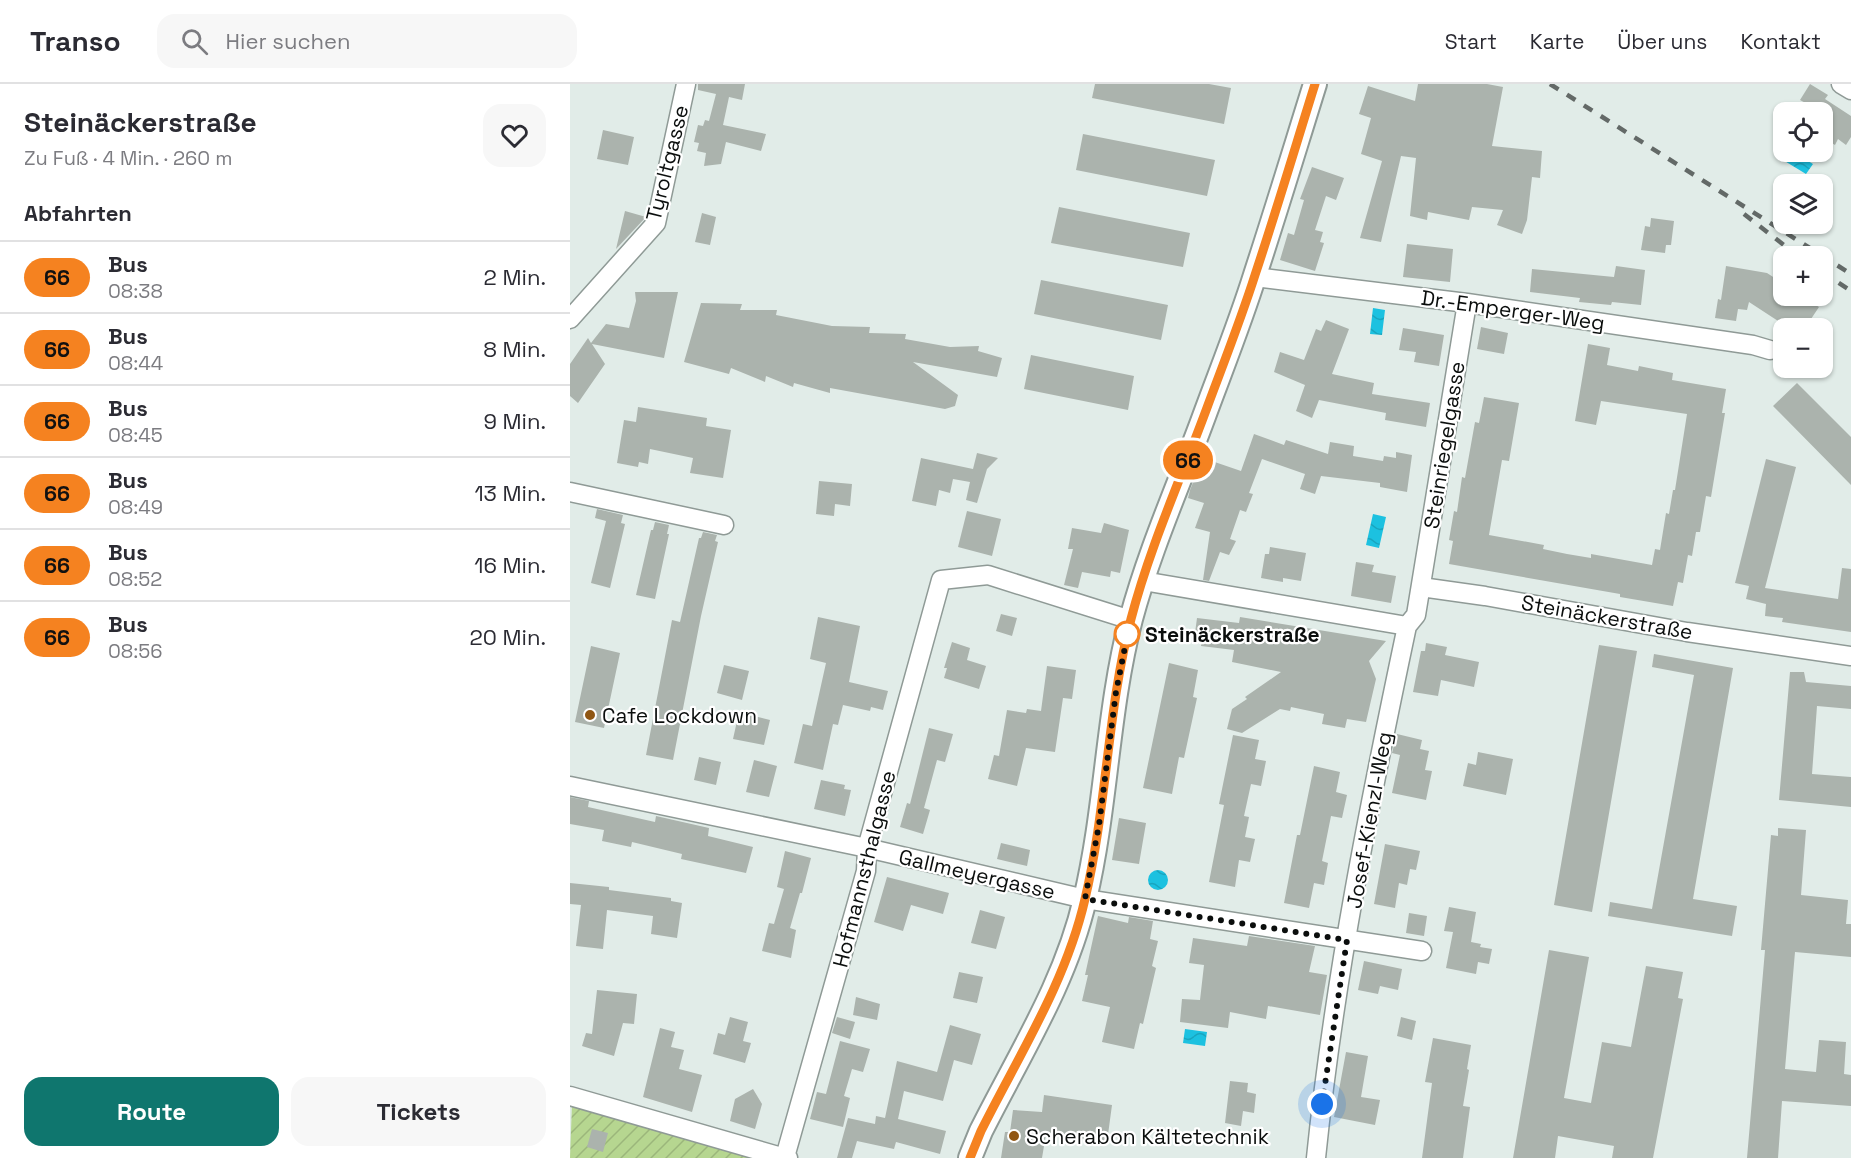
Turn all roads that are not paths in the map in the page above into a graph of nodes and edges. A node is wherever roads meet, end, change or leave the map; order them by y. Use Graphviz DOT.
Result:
graph roads {
  1 [pos="686,84"];
  2 [pos="1315,84"];
  3 [pos="1841,84"];
  4 [pos="1851,90"];
  5 [pos="1255,277"];
  6 [pos="1467,303"];
  7 [pos="570,319"];
  8 [pos="1770,351"];
  9 [pos="570,492"];
  10 [pos="724,525"];
  11 [pos="1143,581"];
  12 [pos="1421,587"];
  13 [pos="1131,620"];
  14 [pos="1407,626"];
  15 [pos="1851,656"];
  16 [pos="570,786"];
  17 [pos="867,848"];
  18 [pos="1085,899"];
  19 [pos="1347,940"];
  20 [pos="1422,951"];
  21 [pos="570,1096"];
  22 [pos="786,1158"];
  23 [pos="970,1158"];
  24 [pos="1316,1158"];
  1 -- 7 [label="street, Tyroltgasse"];
  2 -- 5 [label="main road"];
  3 -- 4 [label="street"];
  5 -- 6 [label="street, Dr.-Emperger-Weg"];
  5 -- 11 [label="main road"];
  6 -- 8 [label="street, Dr.-Emperger-Weg"];
  6 -- 12 [label="street, Steinriegelgasse"];
  9 -- 10 [label="street"];
  11 -- 13 [label="main road"];
  11 -- 14 [label="street"];
  12 -- 14 [label="street"];
  12 -- 15 [label="street, Steinäckerstraße"];
  13 -- 17 [label="street, Hofmannsthalgasse"];
  13 -- 18 [label="main road"];
  14 -- 19 [label="street, Josef-Kienzl-Weg"];
  16 -- 17 [label="street, Gallmeyergasse"];
  17 -- 18 [label="street, Gallmeyergasse"];
  17 -- 22 [label="street, Hofmannsthalgasse"];
  18 -- 19 [label="street, Gallmeyergasse"];
  18 -- 23 [label="main road"];
  19 -- 20 [label="street, Gallmeyergasse"];
  19 -- 24 [label="street, Josef-Kienzl-Weg"];
  21 -- 22 [label="street"];
}
